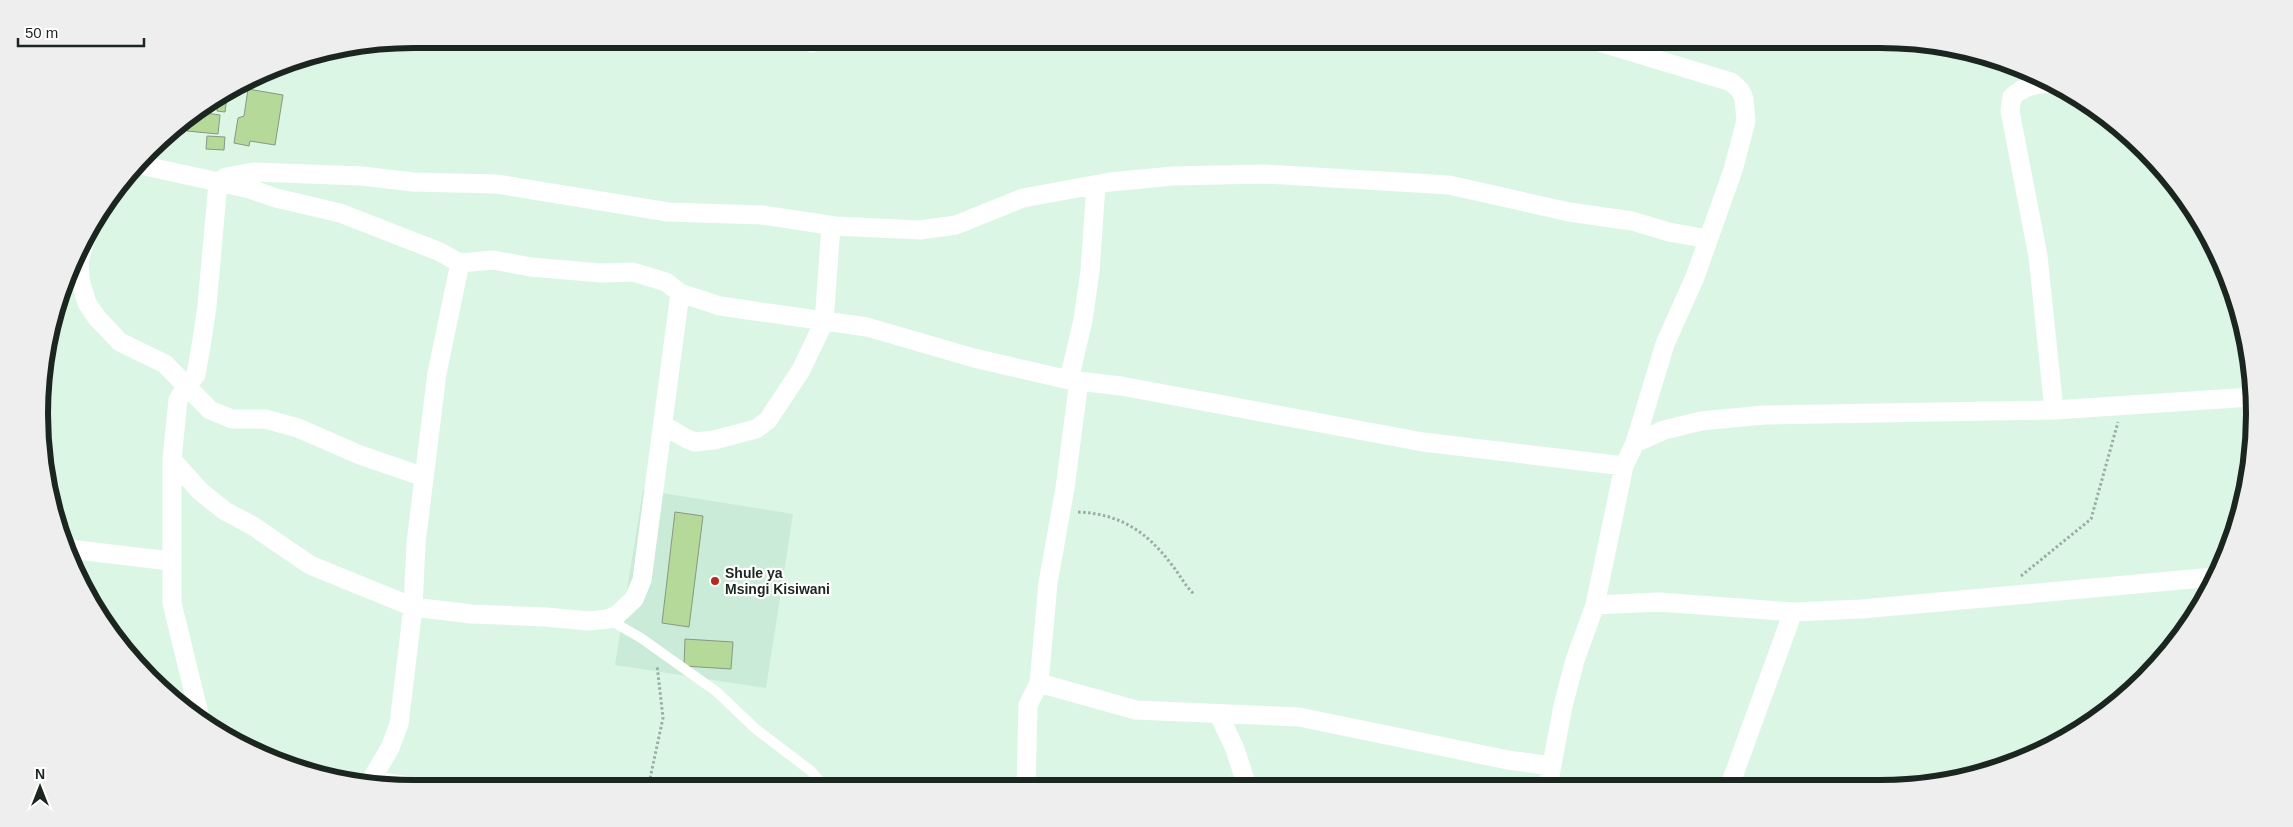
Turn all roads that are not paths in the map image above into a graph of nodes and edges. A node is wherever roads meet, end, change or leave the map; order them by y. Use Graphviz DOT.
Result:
graph roads {
  1 [pos="1619,48"];
  2 [pos="2040,84"];
  3 [pos="144,166"];
  4 [pos="218,182"];
  5 [pos="1096,185"];
  6 [pos="831,226"];
  7 [pos="1708,239"];
  8 [pos="460,263"];
  9 [pos="79,264"];
  10 [pos="680,293"];
  11 [pos="824,322"];
  12 [pos="1074,380"];
  13 [pos="187,384"];
  14 [pos="2245,397"];
  15 [pos="2054,410"];
  16 [pos="663,425"];
  17 [pos="1635,442"];
  18 [pos="172,460"];
  19 [pos="1624,466"];
  20 [pos="424,477"];
  21 [pos="73,550"];
  22 [pos="170,561"];
  23 [pos="2206,578"];
  24 [pos="1595,605"];
  25 [pos="413,607"];
  26 [pos="1793,612"];
  27 [pos="608,619"];
  28 [pos="1039,682"];
  29 [pos="198,709"];
  30 [pos="1219,715"];
  31 [pos="1552,766"];
  32 [pos="373,777"];
  33 [pos="819,780"];
  34 [pos="1026,780"];
  35 [pos="1245,780"];
  36 [pos="1549,780"];
  37 [pos="1732,780"];
  1 -- 7 [label="street"];
  2 -- 15 [label="street"];
  3 -- 4 [label="street"];
  4 -- 6 [label="street"];
  4 -- 8 [label="street"];
  4 -- 13 [label="street"];
  5 -- 6 [label="street"];
  5 -- 7 [label="street"];
  5 -- 12 [label="street"];
  6 -- 11 [label="street"];
  7 -- 17 [label="street"];
  8 -- 10 [label="street"];
  8 -- 20 [label="street"];
  9 -- 13 [label="street"];
  10 -- 11 [label="street"];
  10 -- 16 [label="street"];
  11 -- 12 [label="street"];
  11 -- 16 [label="street"];
  12 -- 19 [label="street"];
  12 -- 28 [label="street"];
  13 -- 18 [label="street"];
  13 -- 20 [label="street"];
  14 -- 15 [label="street"];
  15 -- 17 [label="street"];
  16 -- 27 [label="street"];
  17 -- 19 [label="street"];
  18 -- 22 [label="street"];
  18 -- 25 [label="street"];
  19 -- 24 [label="street"];
  20 -- 25 [label="street"];
  21 -- 22 [label="street"];
  22 -- 29 [label="street"];
  23 -- 26 [label="street"];
  24 -- 26 [label="street"];
  24 -- 31 [label="street"];
  25 -- 27 [label="street"];
  25 -- 32 [label="street"];
  26 -- 37 [label="street"];
  27 -- 33 [label="lane"];
  28 -- 30 [label="street"];
  28 -- 34 [label="street"];
  30 -- 31 [label="street"];
  30 -- 35 [label="street"];
  31 -- 36 [label="street"];
}
